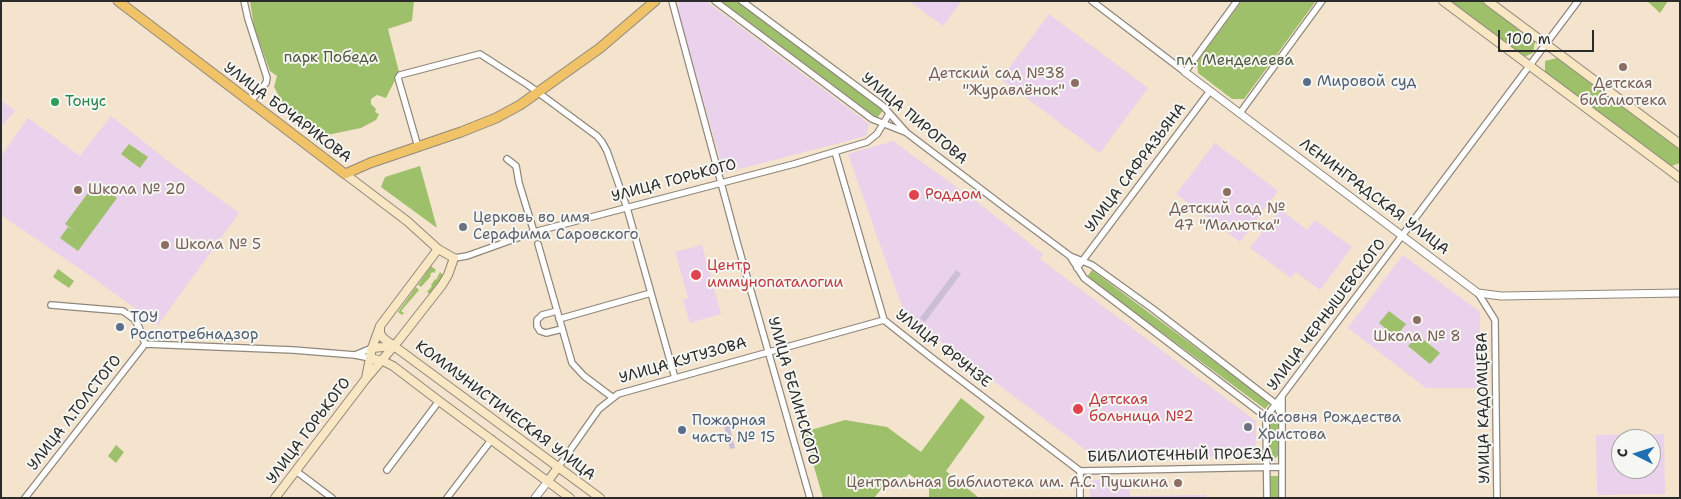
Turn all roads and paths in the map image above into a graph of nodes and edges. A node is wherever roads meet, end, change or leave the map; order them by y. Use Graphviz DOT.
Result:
graph roads {
  1 [pos="118,1"];
  2 [pos="244,1"];
  3 [pos="655,1"];
  4 [pos="672,1"];
  5 [pos="715,1"];
  6 [pos="742,1"];
  7 [pos="1092,1"];
  8 [pos="1237,1"];
  9 [pos="1322,1"];
  10 [pos="1443,1"];
  11 [pos="1488,1"];
  12 [pos="1578,1"];
  13 [pos="1546,44"];
  14 [pos="1530,66"];
  15 [pos="1185,72"];
  16 [pos="1210,91"];
  17 [pos="538,92"];
  18 [pos="250,102"];
  19 [pos="1240,113"];
  20 [pos="889,114"];
  21 [pos="883,124"];
  22 [pos="907,133"];
  23 [pos="1680,144"];
  24 [pos="418,147"];
  25 [pos="835,152"];
  26 [pos="507,159"];
  27 [pos="1671,171"];
  28 [pos="1680,171"];
  29 [pos="345,174"];
  30 [pos="1680,178"];
  31 [pos="721,182"];
  32 [pos="627,208"];
  33 [pos="534,232"];
  34 [pos="1402,236"];
  35 [pos="538,244"];
  36 [pos="438,249"];
  37 [pos="1070,256"];
  38 [pos="454,258"];
  39 [pos="1082,261"];
  40 [pos="1077,268"];
  41 [pos="651,293"];
  42 [pos="1478,293"];
  43 [pos="1680,293"];
  44 [pos="51,305"];
  45 [pos="557,311"];
  46 [pos="559,319"];
  47 [pos="884,320"];
  48 [pos="380,326"];
  49 [pos="562,329"];
  50 [pos="145,344"];
  51 [pos="394,346"];
  52 [pos="372,348"];
  53 [pos="768,351"];
  54 [pos="355,355"];
  55 [pos="370,358"];
  56 [pos="382,360"];
  57 [pos="675,378"];
  58 [pos="365,380"];
  59 [pos="1282,396"];
  60 [pos="612,398"];
  61 [pos="439,402"];
  62 [pos="1276,404"];
  63 [pos="1266,417"];
  64 [pos="1282,418"];
  65 [pos="492,439"];
  66 [pos="559,466"];
  67 [pos="1282,467"];
  68 [pos="1266,468"];
  69 [pos="387,470"];
  70 [pos="296,471"];
  71 [pos="1080,471"];
  72 [pos="548,481"];
  73 [pos="25,498"];
  74 [pos="275,498"];
  75 [pos="332,498"];
  76 [pos="447,498"];
  77 [pos="535,498"];
  78 [pos="570,498"];
  79 [pos="600,498"];
  80 [pos="810,498"];
  81 [pos="1080,498"];
  82 [pos="1267,498"];
  83 [pos="1282,498"];
  84 [pos="1497,498"];
  1 -- 18 [label="main road, УЛИЦА БОЧАРИКОВА"];
  2 -- 18 [label="street"];
  3 -- 17 [label="main road"];
  4 -- 31 [label="street, УЛИЦА БЕЛИНСКОГО"];
  5 -- 21 [label="street, УЛИЦА ПИРОГОВА"];
  6 -- 20 [label="street, УЛИЦА ПИРОГОВА"];
  7 -- 15 [label="street, ЛЕНИНГРАДСКАЯ УЛИЦА"];
  8 -- 15 [label="street"];
  9 -- 19 [label="street"];
  10 -- 14 [label="main road"];
  11 -- 13 [label="main road"];
  12 -- 13 [label="street, УЛИЦА ЧЕРНЫШЕВСКОГО"];
  13 -- 14 [label="street, УЛИЦА ЧЕРНЫШЕВСКОГО"];
  13 -- 23 [label="main road"];
  14 -- 27 [label="main road"];
  14 -- 34 [label="street, УЛИЦА ЧЕРНЫШЕВСКОГО"];
  15 -- 16 [label="street, ЛЕНИНГРАДСКАЯ УЛИЦА"];
  16 -- 19 [label="street, ЛЕНИНГРАДСКАЯ УЛИЦА"];
  16 -- 39 [label="street, УЛИЦА САФРАЗЬЯНА"];
  17 -- 24 [label="main road"];
  17 -- 24 [label="street"];
  17 -- 32 [label="street"];
  18 -- 29 [label="main road, УЛИЦА БОЧАРИКОВА"];
  19 -- 34 [label="street, ЛЕНИНГРАДСКАЯ УЛИЦА"];
  20 -- 21 [label="street, УЛИЦА ГОРЬКОГО"];
  20 -- 22 [label="street, УЛИЦА ПИРОГОВА"];
  21 -- 22 [label="street, УЛИЦА ПИРОГОВА"];
  21 -- 25 [label="street, УЛИЦА ГОРЬКОГО"];
  22 -- 37 [label="street, УЛИЦА ПИРОГОВА"];
  24 -- 29 [label="main road"];
  25 -- 31 [label="street, УЛИЦА ГОРЬКОГО"];
  25 -- 47 [label="street, УЛИЦА ФРУНЗЕ"];
  26 -- 33 [label="street"];
  27 -- 28 [label="main road"];
  27 -- 30 [label="main road"];
  29 -- 36 [label="main road, УЛИЦА БОЧАРИКОВА"];
  31 -- 32 [label="street, УЛИЦА ГОРЬКОГО"];
  31 -- 53 [label="street, УЛИЦА БЕЛИНСКОГО"];
  32 -- 33 [label="street, УЛИЦА ГОРЬКОГО"];
  32 -- 41 [label="street"];
  33 -- 38 [label="street, УЛИЦА ГОРЬКОГО"];
  34 -- 42 [label="street, ЛЕНИНГРАДСКАЯ УЛИЦА"];
  34 -- 59 [label="street, УЛИЦА ЧЕРНЫШЕВСКОГО"];
  35 -- 45 [label="street"];
  36 -- 38 [label="main road, УЛИЦА БОЧАРИКОВА"];
  36 -- 48 [label="main road"];
  37 -- 39 [label="street, УЛИЦА ПИРОГОВА"];
  37 -- 40 [label="street, УЛИЦА ПИРОГОВА"];
  38 -- 51 [label="main road, УЛИЦА ГОРЬКОГО"];
  39 -- 40 [label="street, УЛИЦА САФРАЗЬЯНА"];
  39 -- 62 [label="street, УЛИЦА ПИРОГОВА"];
  40 -- 63 [label="street, УЛИЦА ПИРОГОВА"];
  41 -- 46 [label="street"];
  41 -- 57 [label="street"];
  42 -- 43 [label="street"];
  42 -- 84 [label="street, УЛИЦА КАДОМЦЕВА"];
  44 -- 50 [label="street"];
  45 -- 46 [label="street"];
  45 -- 49 [label="street"];
  46 -- 49 [label="street"];
  47 -- 53 [label="street, УЛИЦА КУТУЗОВА"];
  47 -- 71 [label="street, УЛИЦА ФРУНЗЕ"];
  48 -- 51 [label="main road, КОММУНИСТИЧЕСКАЯ УЛИЦА"];
  48 -- 52 [label="main road"];
  49 -- 60 [label="street"];
  50 -- 54 [label="street"];
  50 -- 73 [label="street, УЛИЦА Л.ТОЛСТОГО"];
  51 -- 52 [label="main road"];
  51 -- 56 [label="main road, УЛИЦА ГОРЬКОГО"];
  51 -- 66 [label="main road, КОММУНИСТИЧЕСКАЯ УЛИЦА"];
  52 -- 54 [label="street"];
  52 -- 55 [label="main road"];
  53 -- 57 [label="street, УЛИЦА КУТУЗОВА"];
  53 -- 80 [label="street, УЛИЦА БЕЛИНСКОГО"];
  54 -- 55 [label="street"];
  55 -- 56 [label="main road"];
  55 -- 58 [label="main road"];
  56 -- 58 [label="main road, УЛИЦА ГОРЬКОГО"];
  56 -- 61 [label="main road, КОММУНИСТИЧЕСКАЯ УЛИЦА"];
  57 -- 60 [label="street, УЛИЦА КУТУЗОВА"];
  58 -- 70 [label="main road, УЛИЦА ГОРЬКОГО"];
  59 -- 62 [label="street, УЛИЦА ЧЕРНЫШЕВСКОГО"];
  59 -- 64 [label="street"];
  60 -- 66 [label="street, УЛИЦА КУТУЗОВА"];
  61 -- 65 [label="main road, КОММУНИСТИЧЕСКАЯ УЛИЦА"];
  61 -- 69 [label="street"];
  62 -- 63 [label="street, УЛИЦА ЧЕРНЫШЕВСКОГО"];
  62 -- 64 [label="street, УЛИЦА ЧЕРНЫШЕВСКОГО"];
  63 -- 68 [label="street"];
  64 -- 67 [label="street, УЛИЦА ЧЕРНЫШЕВСКОГО"];
  65 -- 72 [label="main road, КОММУНИСТИЧЕСКАЯ УЛИЦА"];
  65 -- 76 [label="street"];
  66 -- 72 [label="main road, УЛИЦА КУТУЗОВА"];
  66 -- 79 [label="main road, КОММУНИСТИЧЕСКАЯ УЛИЦА"];
  67 -- 68 [label="street, БИБЛИОТЕЧНЫЙ ПРОЕЗД"];
  67 -- 83 [label="street, УЛИЦА ЧЕРНЫШЕВСКОГО"];
  68 -- 71 [label="street, БИБЛИОТЕЧНЫЙ ПРОЕЗД"];
  68 -- 82 [label="street"];
  70 -- 74 [label="main road, УЛИЦА ГОРЬКОГО"];
  70 -- 75 [label="street"];
  71 -- 81 [label="street"];
  72 -- 77 [label="street, УЛИЦА КУТУЗОВА"];
  72 -- 78 [label="main road, КОММУНИСТИЧЕСКАЯ УЛИЦА"];
}
